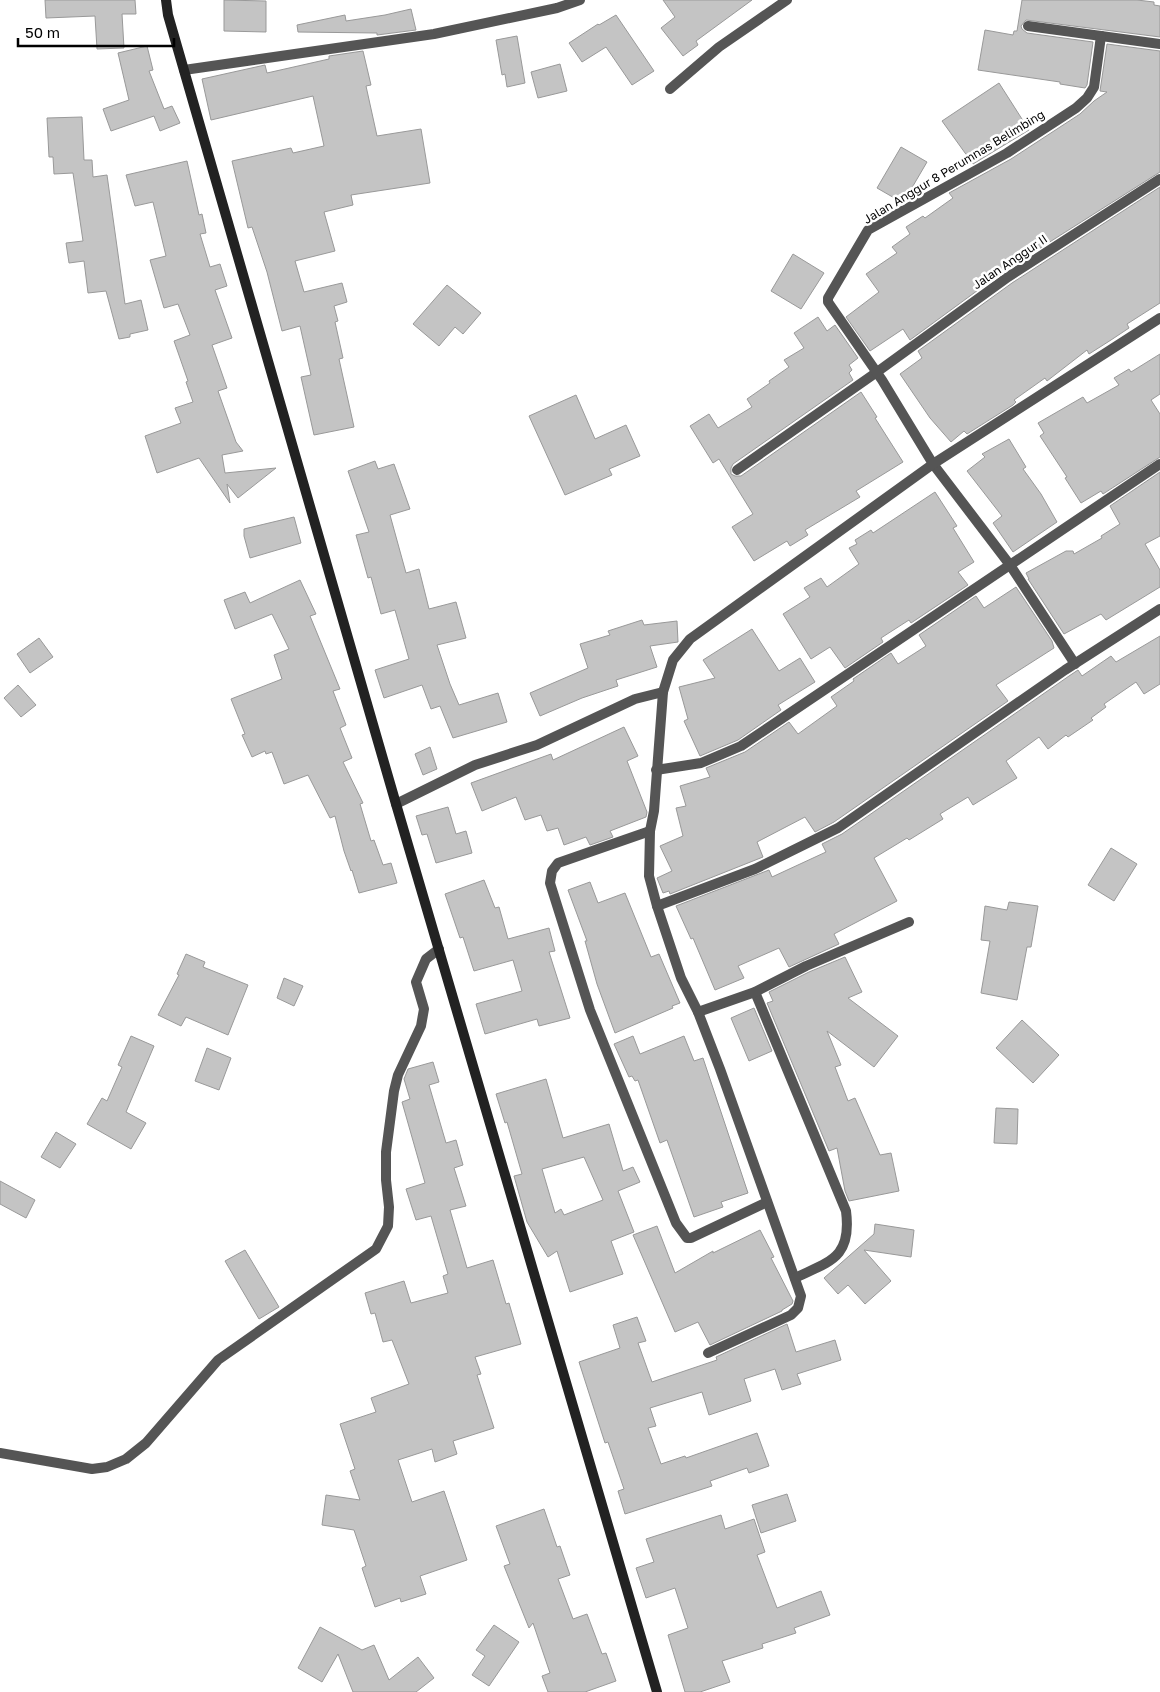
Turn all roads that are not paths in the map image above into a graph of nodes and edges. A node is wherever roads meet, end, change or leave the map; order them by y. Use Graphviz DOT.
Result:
graph roads {
  1 [pos="166,0"];
  2 [pos="580,0"];
  3 [pos="787,0"];
  4 [pos="1028,26"];
  5 [pos="1102,36"];
  6 [pos="1160,44"];
  7 [pos="184,70"];
  8 [pos="670,89"];
  9 [pos="1160,179"];
  10 [pos="1160,318"];
  11 [pos="877,372"];
  12 [pos="933,464"];
  13 [pos="1160,464"];
  14 [pos="737,470"];
  15 [pos="1010,565"];
  16 [pos="1160,609"];
  17 [pos="1075,664"];
  18 [pos="663,692"];
  19 [pos="656,770"];
  20 [pos="396,804"];
  21 [pos="650,830"];
  22 [pos="657,906"];
  23 [pos="909,922"];
  24 [pos="439,949"];
  25 [pos="755,992"];
  26 [pos="698,1012"];
  27 [pos="767,1202"];
  28 [pos="798,1277"];
  29 [pos="708,1353"];
  30 [pos="0,1453"];
  31 [pos="657,1692"];
  1 -- 7 [label="street"];
  2 -- 7 [label="street"];
  3 -- 8 [label="street"];
  4 -- 5 [label="street"];
  5 -- 6 [label="street"];
  5 -- 11 [label="street, Jalan Anggur 8 Perumnas Belimbing"];
  7 -- 20 [label="street"];
  9 -- 11 [label="street, Jalan Anggur II"];
  10 -- 12 [label="street"];
  11 -- 12 [label="street"];
  11 -- 14 [label="street, Jalan Anggur II"];
  12 -- 15 [label="street"];
  12 -- 18 [label="street"];
  13 -- 15 [label="street"];
  15 -- 17 [label="street"];
  15 -- 19 [label="street"];
  16 -- 17 [label="street"];
  17 -- 22 [label="street"];
  18 -- 19 [label="street"];
  18 -- 20 [label="street"];
  19 -- 21 [label="street"];
  20 -- 24 [label="street"];
  21 -- 22 [label="street"];
  21 -- 27 [label="street"];
  22 -- 26 [label="street"];
  23 -- 25 [label="street"];
  24 -- 30 [label="street"];
  24 -- 31 [label="street"];
  25 -- 26 [label="street"];
  25 -- 28 [label="street"];
  26 -- 27 [label="street"];
  27 -- 28 [label="street"];
  28 -- 29 [label="street"];
}
